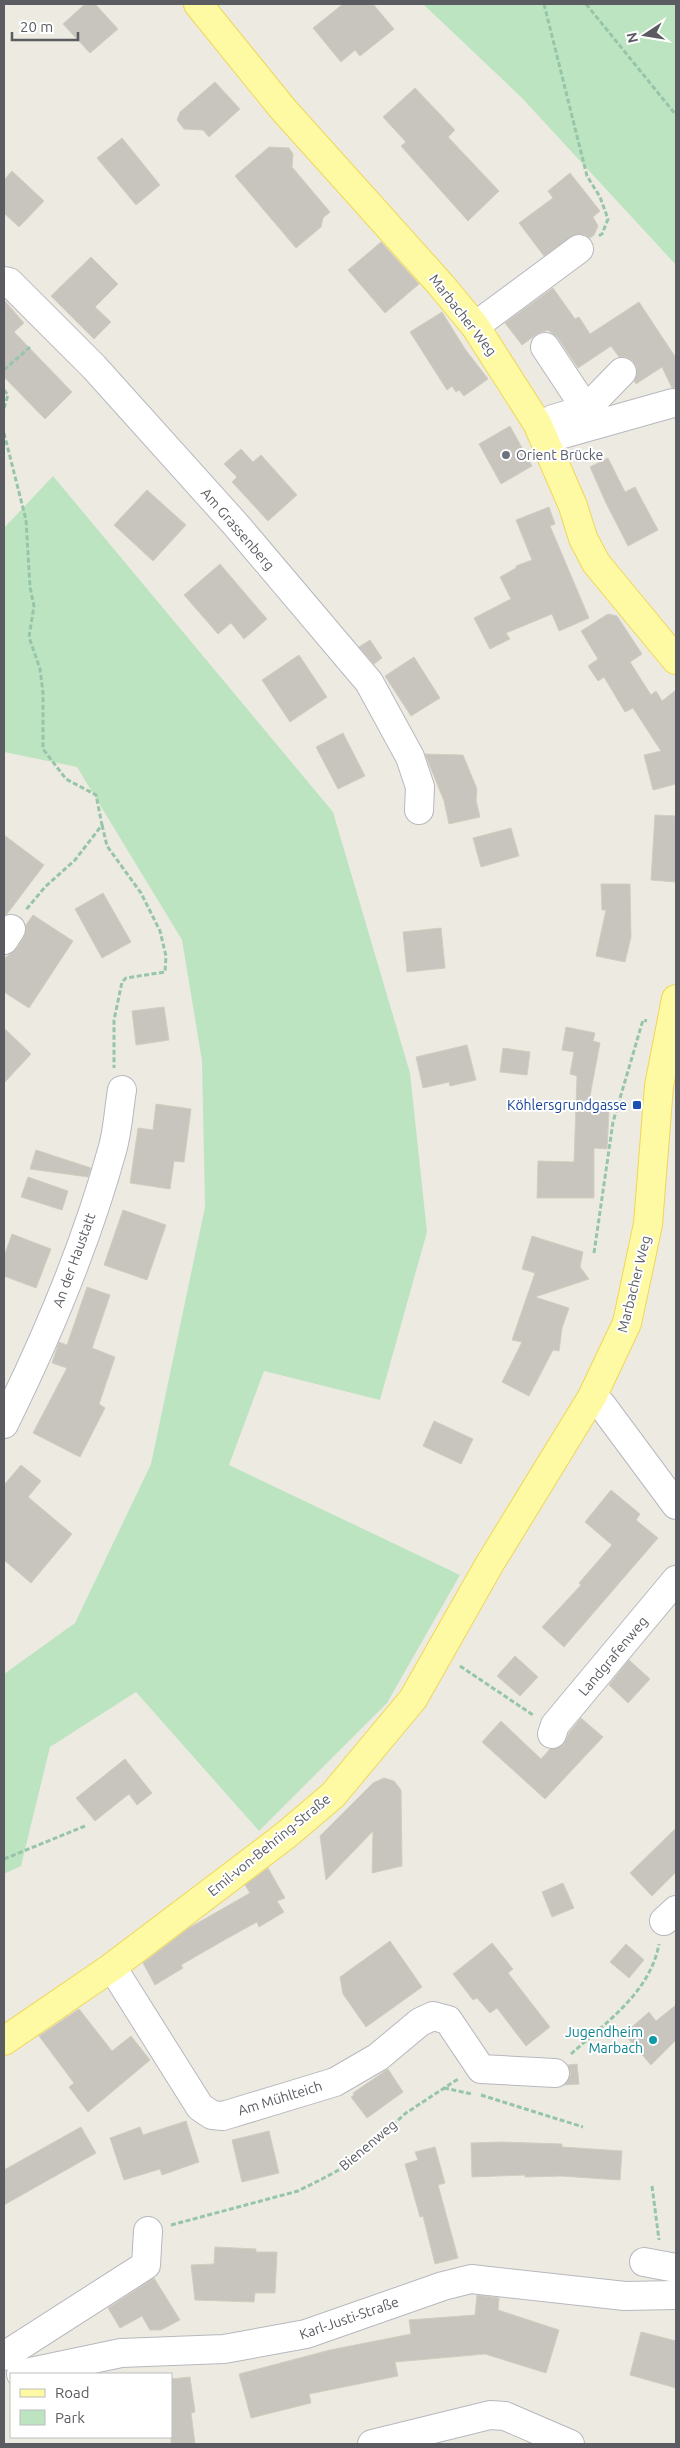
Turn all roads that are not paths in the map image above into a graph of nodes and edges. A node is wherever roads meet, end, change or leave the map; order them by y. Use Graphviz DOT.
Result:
graph roads {
  1 [pos="198,4"];
  2 [pos="579,250"];
  3 [pos="4,281"];
  4 [pos="475,326"];
  5 [pos="545,346"];
  6 [pos="622,372"];
  7 [pos="673,403"];
  8 [pos="586,409"];
  9 [pos="541,431"];
  10 [pos="676,660"];
  11 [pos="420,810"];
  12 [pos="676,999"];
  13 [pos="122,1090"];
  14 [pos="592,1397"];
  15 [pos="4,1424"];
  16 [pos="676,1505"];
  17 [pos="489,1565"];
  18 [pos="676,1580"];
  19 [pos="546,1727"];
  20 [pos="112,1967"];
  21 [pos="4,2041"];
  22 [pos="563,2064"];
  23 [pos="148,2231"];
  24 [pos="676,2294"];
  25 [pos="4,2356"];
  26 [pos="26,2373"];
  27 [pos="372,2444"];
  28 [pos="570,2444"];
  1 -- 4 [label="main road, Marbacher Weg"];
  2 -- 4 [label="street"];
  3 -- 11 [label="street, Am Grassenberg"];
  4 -- 9 [label="main road, Marbacher Weg"];
  5 -- 8 [label="street"];
  6 -- 8 [label="street"];
  7 -- 9 [label="street"];
  8 -- 9 [label="street"];
  9 -- 10 [label="main road, Marbacher Weg"];
  12 -- 14 [label="main road, Marbacher Weg"];
  13 -- 15 [label="street, An der Haustatt"];
  14 -- 16 [label="street"];
  14 -- 17 [label="main road, Marbacher Weg"];
  17 -- 20 [label="main road, Emil-von-Behring-Straße"];
  18 -- 19 [label="street, Landgrafenweg"];
  20 -- 21 [label="main road, Emil-von-Behring-Straße"];
  20 -- 22 [label="street, Am Mühlteich"];
  23 -- 25 [label="street"];
  24 -- 26 [label="street, Karl-Justi-Straße"];
  27 -- 28 [label="street"];
}
